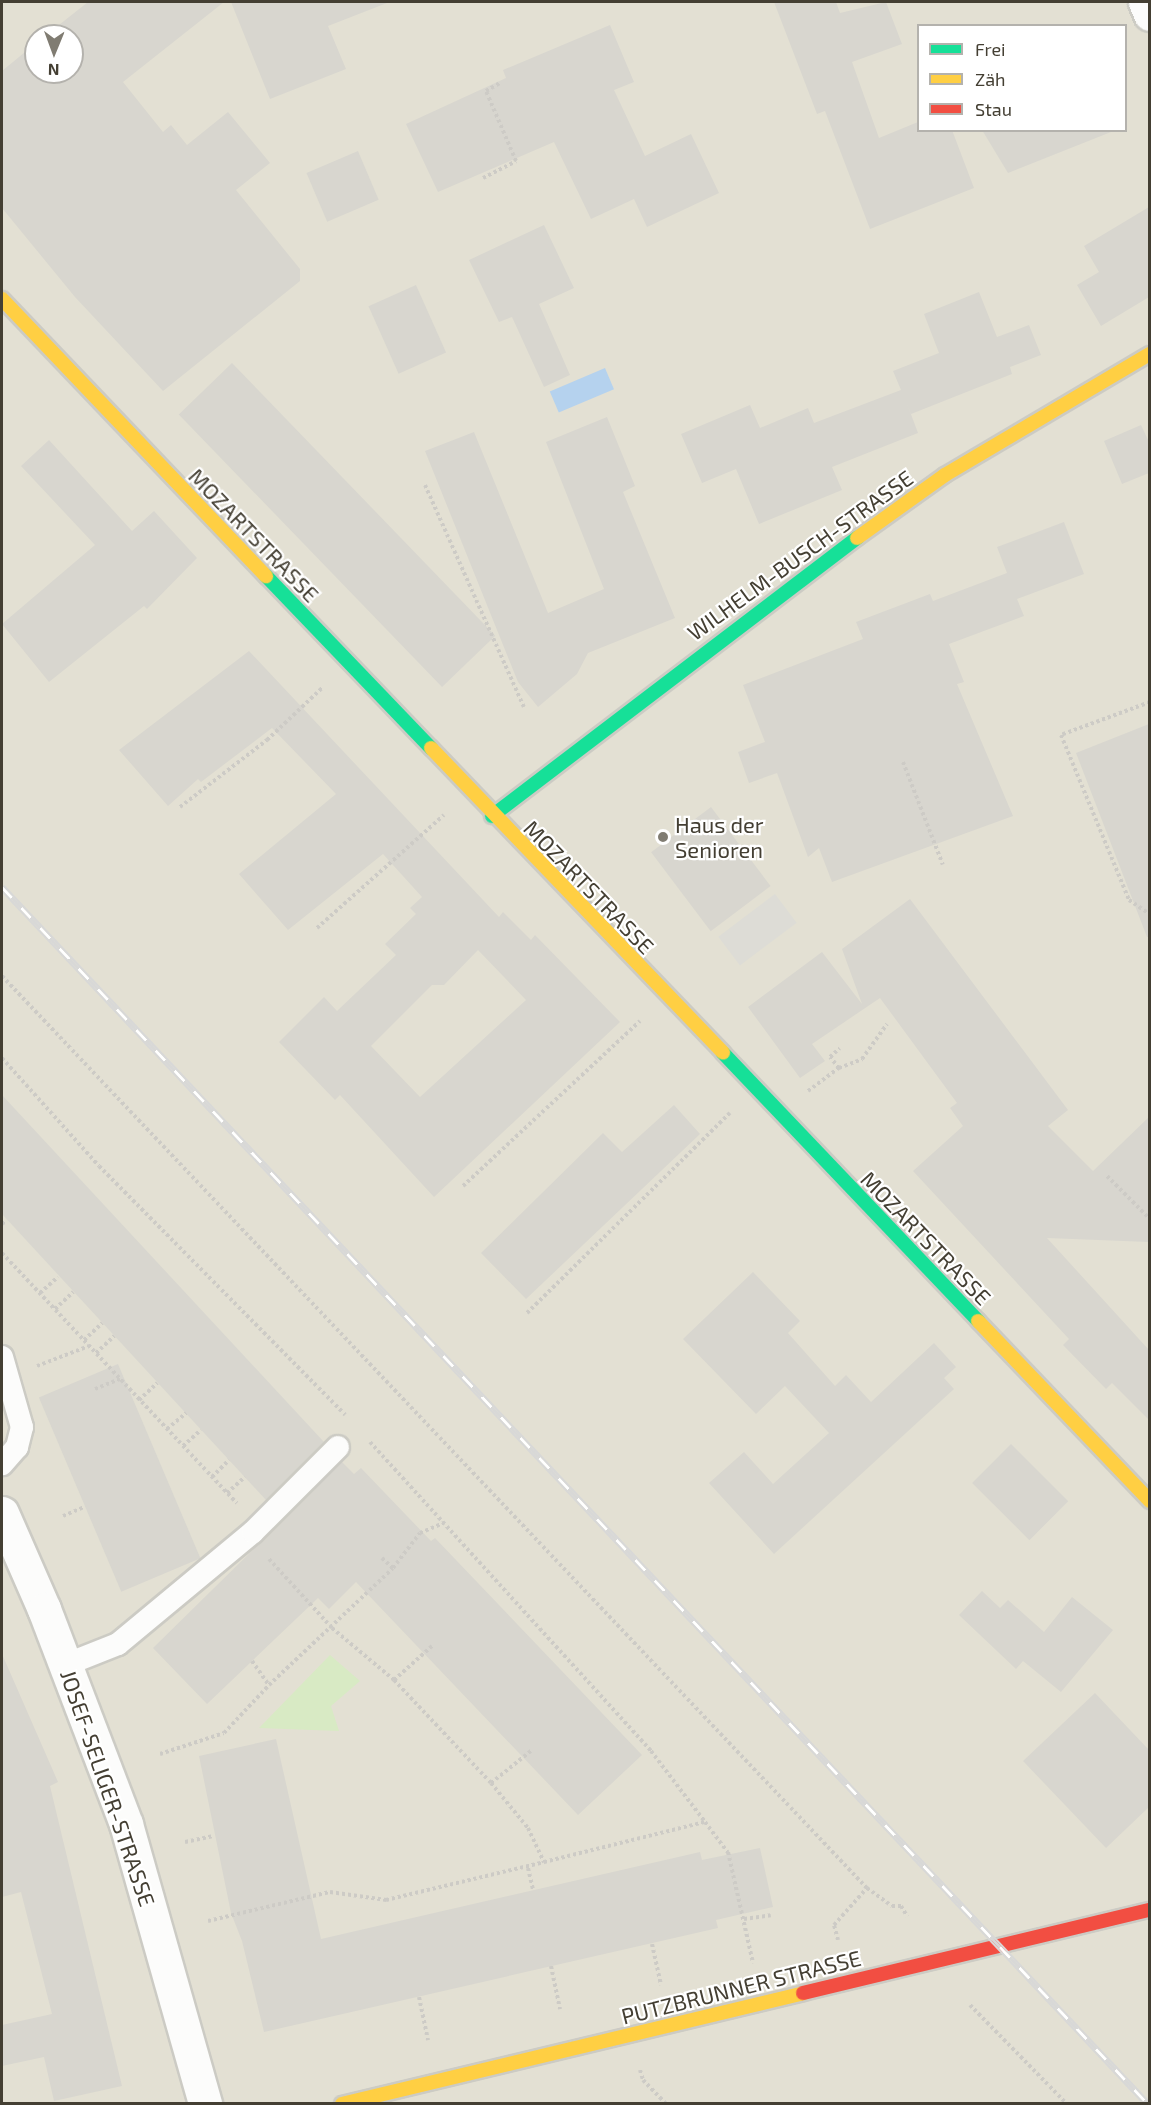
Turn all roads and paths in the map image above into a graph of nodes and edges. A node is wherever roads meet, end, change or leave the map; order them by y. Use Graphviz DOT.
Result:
graph roads {
  1 [pos="1145,2"];
  2 [pos="1149,14"];
  3 [pos="500,83"];
  4 [pos="483,178"];
  5 [pos="2,299"];
  6 [pos="1149,354"];
  7 [pos="425,485"];
  8 [pos="348,664"];
  9 [pos="1149,702"];
  10 [pos="524,707"];
  11 [pos="903,762"];
  12 [pos="469,792"];
  13 [pos="180,807"];
  14 [pos="492,816"];
  15 [pos="943,865"];
  16 [pos="1149,914"];
  17 [pos="316,928"];
  18 [pos="2,976"];
  19 [pos="666,997"];
  20 [pos="887,1024"];
  21 [pos="840,1048"];
  22 [pos="839,1068"];
  23 [pos="754,1089"];
  24 [pos="778,1114"];
  25 [pos="1107,1176"];
  26 [pos="463,1186"];
  27 [pos="1149,1219"];
  28 [pos="7,1220"];
  29 [pos="2,1224"];
  30 [pos="2,1252"];
  31 [pos="58,1276"];
  32 [pos="73,1292"];
  33 [pos="40,1293"];
  34 [pos="55,1309"];
  35 [pos="527,1313"];
  36 [pos="102,1323"];
  37 [pos="114,1336"];
  38 [pos="84,1340"];
  39 [pos="89,1346"];
  40 [pos="96,1353"];
  41 [pos="2,1357"];
  42 [pos="120,1379"];
  43 [pos="8,1383"];
  44 [pos="157,1383"];
  45 [pos="95,1389"];
  46 [pos="140,1400"];
  47 [pos="186,1413"];
  48 [pos="168,1429"];
  49 [pos="201,1430"];
  50 [pos="183,1446"];
  51 [pos="338,1447"];
  52 [pos="229,1460"];
  53 [pos="2,1464"];
  54 [pos="212,1477"];
  55 [pos="245,1477"];
  56 [pos="227,1493"];
  57 [pos="1149,1502"];
  58 [pos="84,1507"];
  59 [pos="2,1514"];
  60 [pos="63,1516"];
  61 [pos="444,1523"];
  62 [pos="253,1532"];
  63 [pos="382,1558"];
  64 [pos="393,1568"];
  65 [pos="332,1628"];
  66 [pos="432,1646"];
  67 [pos="252,1661"];
  68 [pos="65,1665"];
  69 [pos="394,1680"];
  70 [pos="270,1685"];
  71 [pos="532,1750"];
  72 [pos="160,1754"];
  73 [pos="491,1783"];
  74 [pos="213,1836"];
  75 [pos="185,1842"];
  76 [pos="543,1862"];
  77 [pos="528,1868"];
  78 [pos="867,1888"];
  79 [pos="533,1890"];
  80 [pos="1149,1910"];
  81 [pos="771,1915"];
  82 [pos="907,1916"];
  83 [pos="744,1919"];
  84 [pos="208,1921"];
  85 [pos="838,1940"];
  86 [pos="652,1944"];
  87 [pos="753,1963"];
  88 [pos="551,1966"];
  89 [pos="661,1985"];
  90 [pos="419,1997"];
  91 [pos="970,2005"];
  92 [pos="560,2009"];
  93 [pos="428,2040"];
  94 [pos="644,2080"];
  95 [pos="205,2103"];
  96 [pos="342,2103"];
  97 [pos="666,2103"];
  98 [pos="1067,2103"];
  1 -- 2 [label="street"];
  3 -- 4 [label="path"];
  5 -- 8 [label="street, MOZARTSTRASSE"];
  6 -- 14 [label="street, WILHELM-BUSCH-STRASSE"];
  7 -- 10 [label="path"];
  8 -- 12 [label="street, MOZARTSTRASSE"];
  8 -- 13 [label="path"];
  9 -- 16 [label="path"];
  11 -- 15 [label="path"];
  12 -- 14 [label="street, MOZARTSTRASSE"];
  12 -- 17 [label="path"];
  14 -- 19 [label="street, MOZARTSTRASSE"];
  18 -- 78 [label="path"];
  19 -- 23 [label="street, MOZARTSTRASSE"];
  19 -- 26 [label="path"];
  20 -- 22 [label="path"];
  21 -- 22 [label="path"];
  22 -- 24 [label="path"];
  23 -- 24 [label="street, MOZARTSTRASSE"];
  23 -- 35 [label="path"];
  24 -- 57 [label="street, MOZARTSTRASSE"];
  25 -- 27 [label="path"];
  28 -- 29 [label="path"];
  30 -- 33 [label="path"];
  31 -- 33 [label="path"];
  32 -- 34 [label="path"];
  33 -- 34 [label="path"];
  34 -- 38 [label="path"];
  36 -- 38 [label="path"];
  37 -- 40 [label="path"];
  38 -- 39 [label="path"];
  39 -- 40 [label="path"];
  39 -- 43 [label="path"];
  40 -- 42 [label="path"];
  41 -- 43 [label="lane"];
  42 -- 45 [label="path"];
  42 -- 46 [label="path"];
  43 -- 53 [label="lane"];
  44 -- 46 [label="path"];
  46 -- 48 [label="path"];
  47 -- 48 [label="path"];
  48 -- 50 [label="path"];
  49 -- 50 [label="path"];
  50 -- 54 [label="path"];
  51 -- 62 [label="lane"];
  52 -- 54 [label="path"];
  54 -- 56 [label="path"];
  55 -- 56 [label="path"];
  56 -- 62 [label="path"];
  58 -- 60 [label="path"];
  59 -- 68 [label="street, JOSEF-SELIGER-STRASSE"];
  61 -- 64 [label="path"];
  62 -- 65 [label="path"];
  62 -- 68 [label="lane"];
  63 -- 64 [label="path"];
  64 -- 65 [label="path"];
  65 -- 69 [label="path"];
  65 -- 70 [label="path"];
  66 -- 69 [label="path"];
  67 -- 70 [label="path"];
  68 -- 95 [label="street, JOSEF-SELIGER-STRASSE"];
  69 -- 73 [label="path"];
  70 -- 72 [label="path"];
  71 -- 73 [label="path"];
  73 -- 76 [label="path"];
  74 -- 75 [label="path"];
  76 -- 77 [label="path"];
  76 -- 83 [label="path"];
  77 -- 79 [label="path"];
  77 -- 84 [label="path"];
  78 -- 82 [label="path"];
  78 -- 85 [label="path"];
  80 -- 96 [label="street, PUTZBRUNNER STRASSE"];
  81 -- 83 [label="path"];
  83 -- 87 [label="path"];
  86 -- 89 [label="path"];
  88 -- 92 [label="path"];
  90 -- 93 [label="path"];
  91 -- 98 [label="path"];
  94 -- 97 [label="path"];
}
